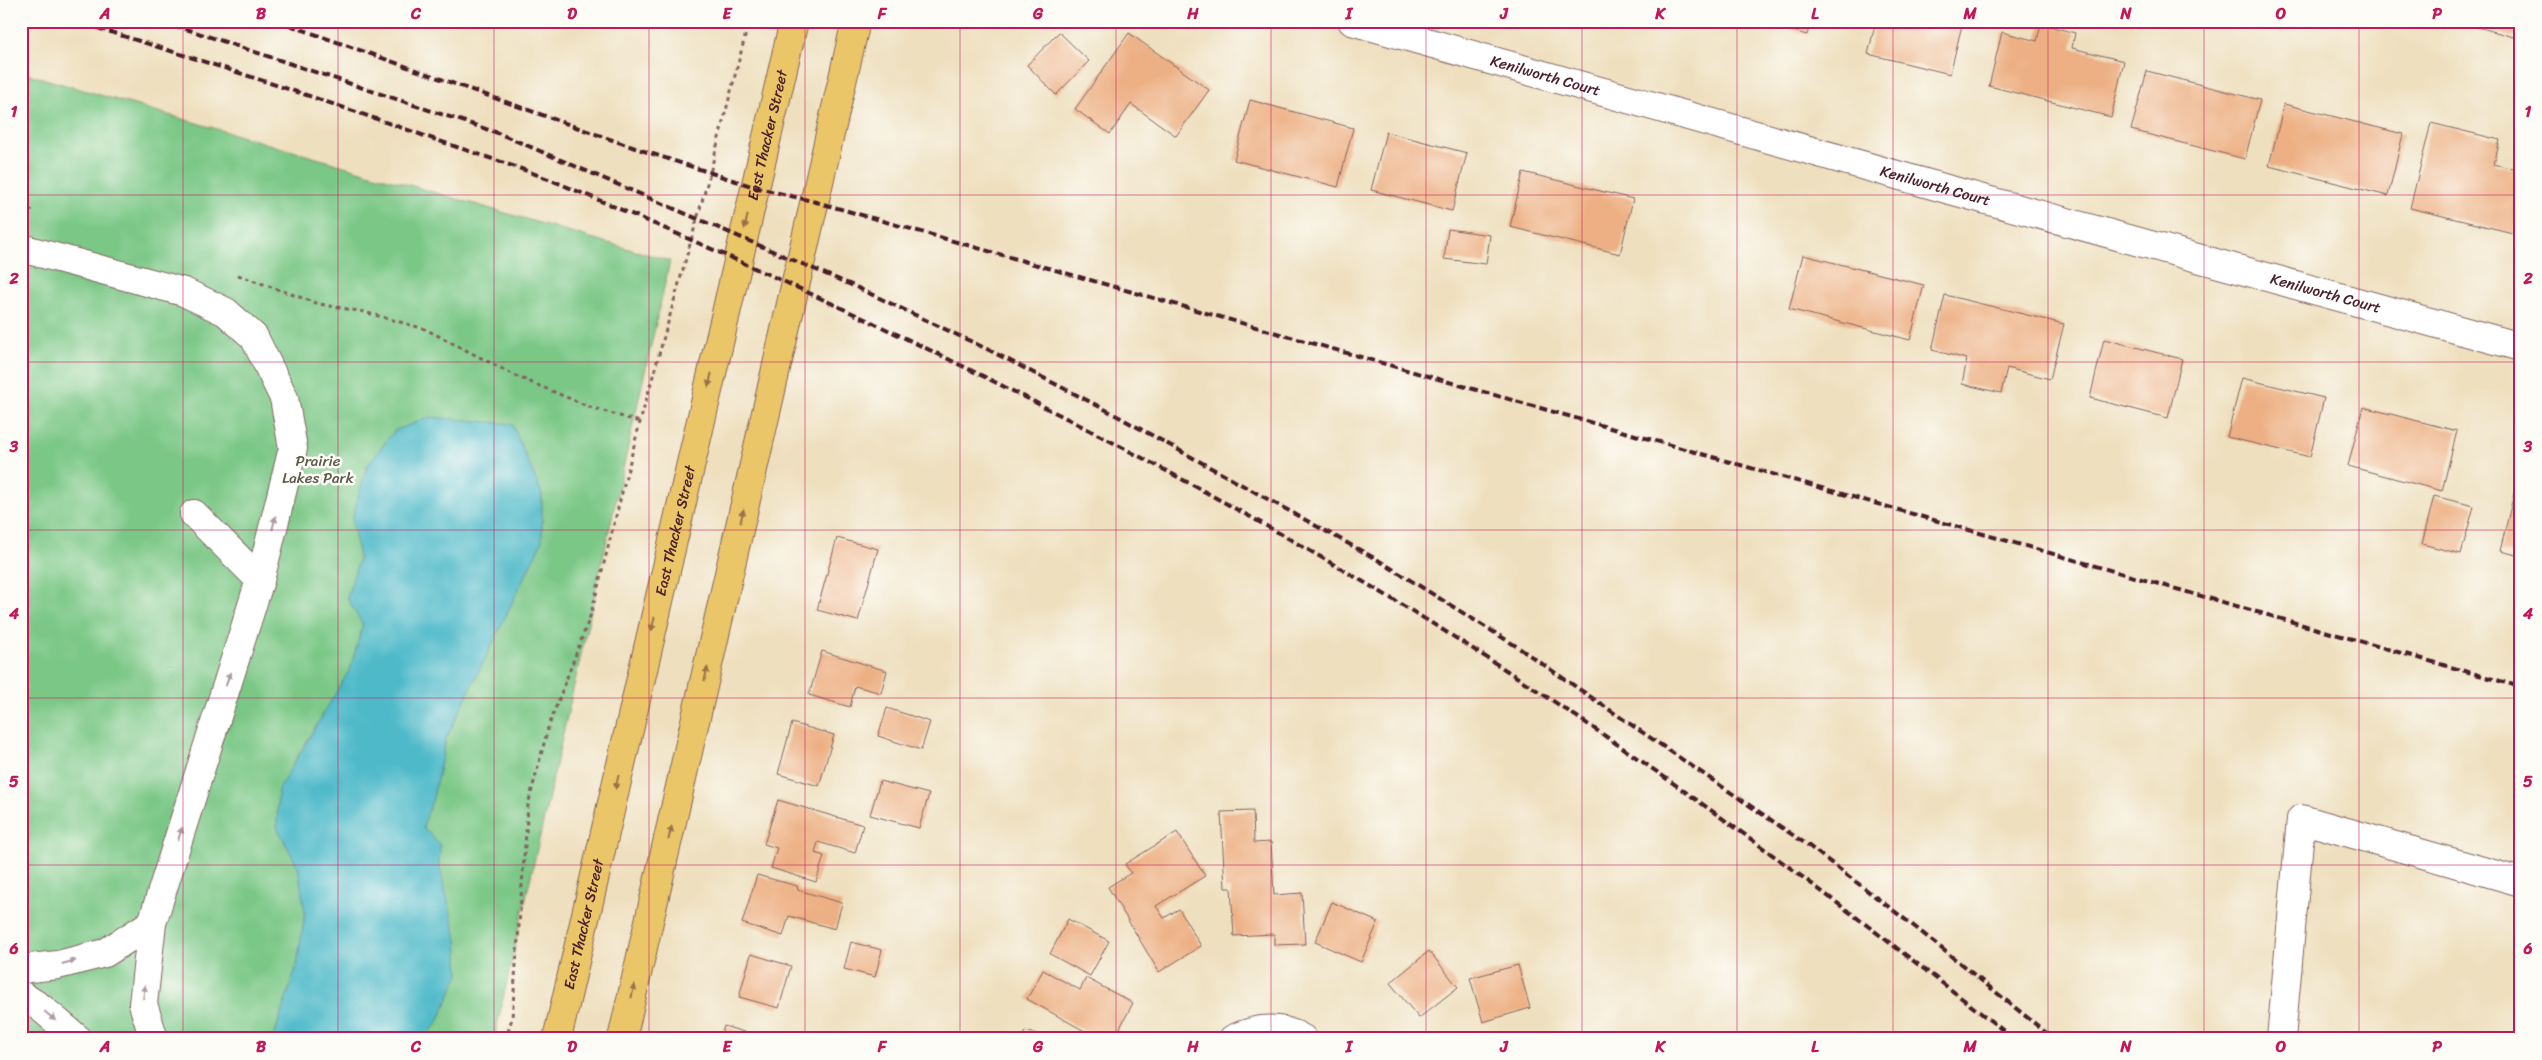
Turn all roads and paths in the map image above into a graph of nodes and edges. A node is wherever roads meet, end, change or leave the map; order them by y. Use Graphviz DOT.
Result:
graph roads {
  1 [pos="749,21"];
  2 [pos="794,21"];
  3 [pos="856,21"];
  4 [pos="1352,21"];
  5 [pos="21,248"];
  6 [pos="229,271"];
  7 [pos="2521,347"];
  8 [pos="640,422"];
  9 [pos="194,514"];
  10 [pos="260,580"];
  11 [pos="2521,882"];
  12 [pos="152,923"];
  13 [pos="21,969"];
  14 [pos="21,995"];
  15 [pos="78,1039"];
  16 [pos="154,1039"];
  17 [pos="506,1039"];
  18 [pos="557,1039"];
  19 [pos="622,1039"];
  20 [pos="1233,1039"];
  21 [pos="1303,1039"];
  22 [pos="2281,1039"];
  1 -- 8 [label="path"];
  2 -- 18 [label="main road, East Thacker Street, one-way"];
  19 -- 3 [label="main road, one-way"];
  4 -- 7 [label="street, Kenilworth Court"];
  10 -- 5 [label="street, one-way"];
  6 -- 8 [label="path"];
  8 -- 17 [label="path"];
  9 -- 10 [label="street"];
  12 -- 10 [label="street, one-way"];
  11 -- 22 [label="street"];
  13 -- 12 [label="street, one-way"];
  16 -- 12 [label="street, one-way"];
  14 -- 15 [label="street, one-way"];
  20 -- 21 [label="street"];
}
